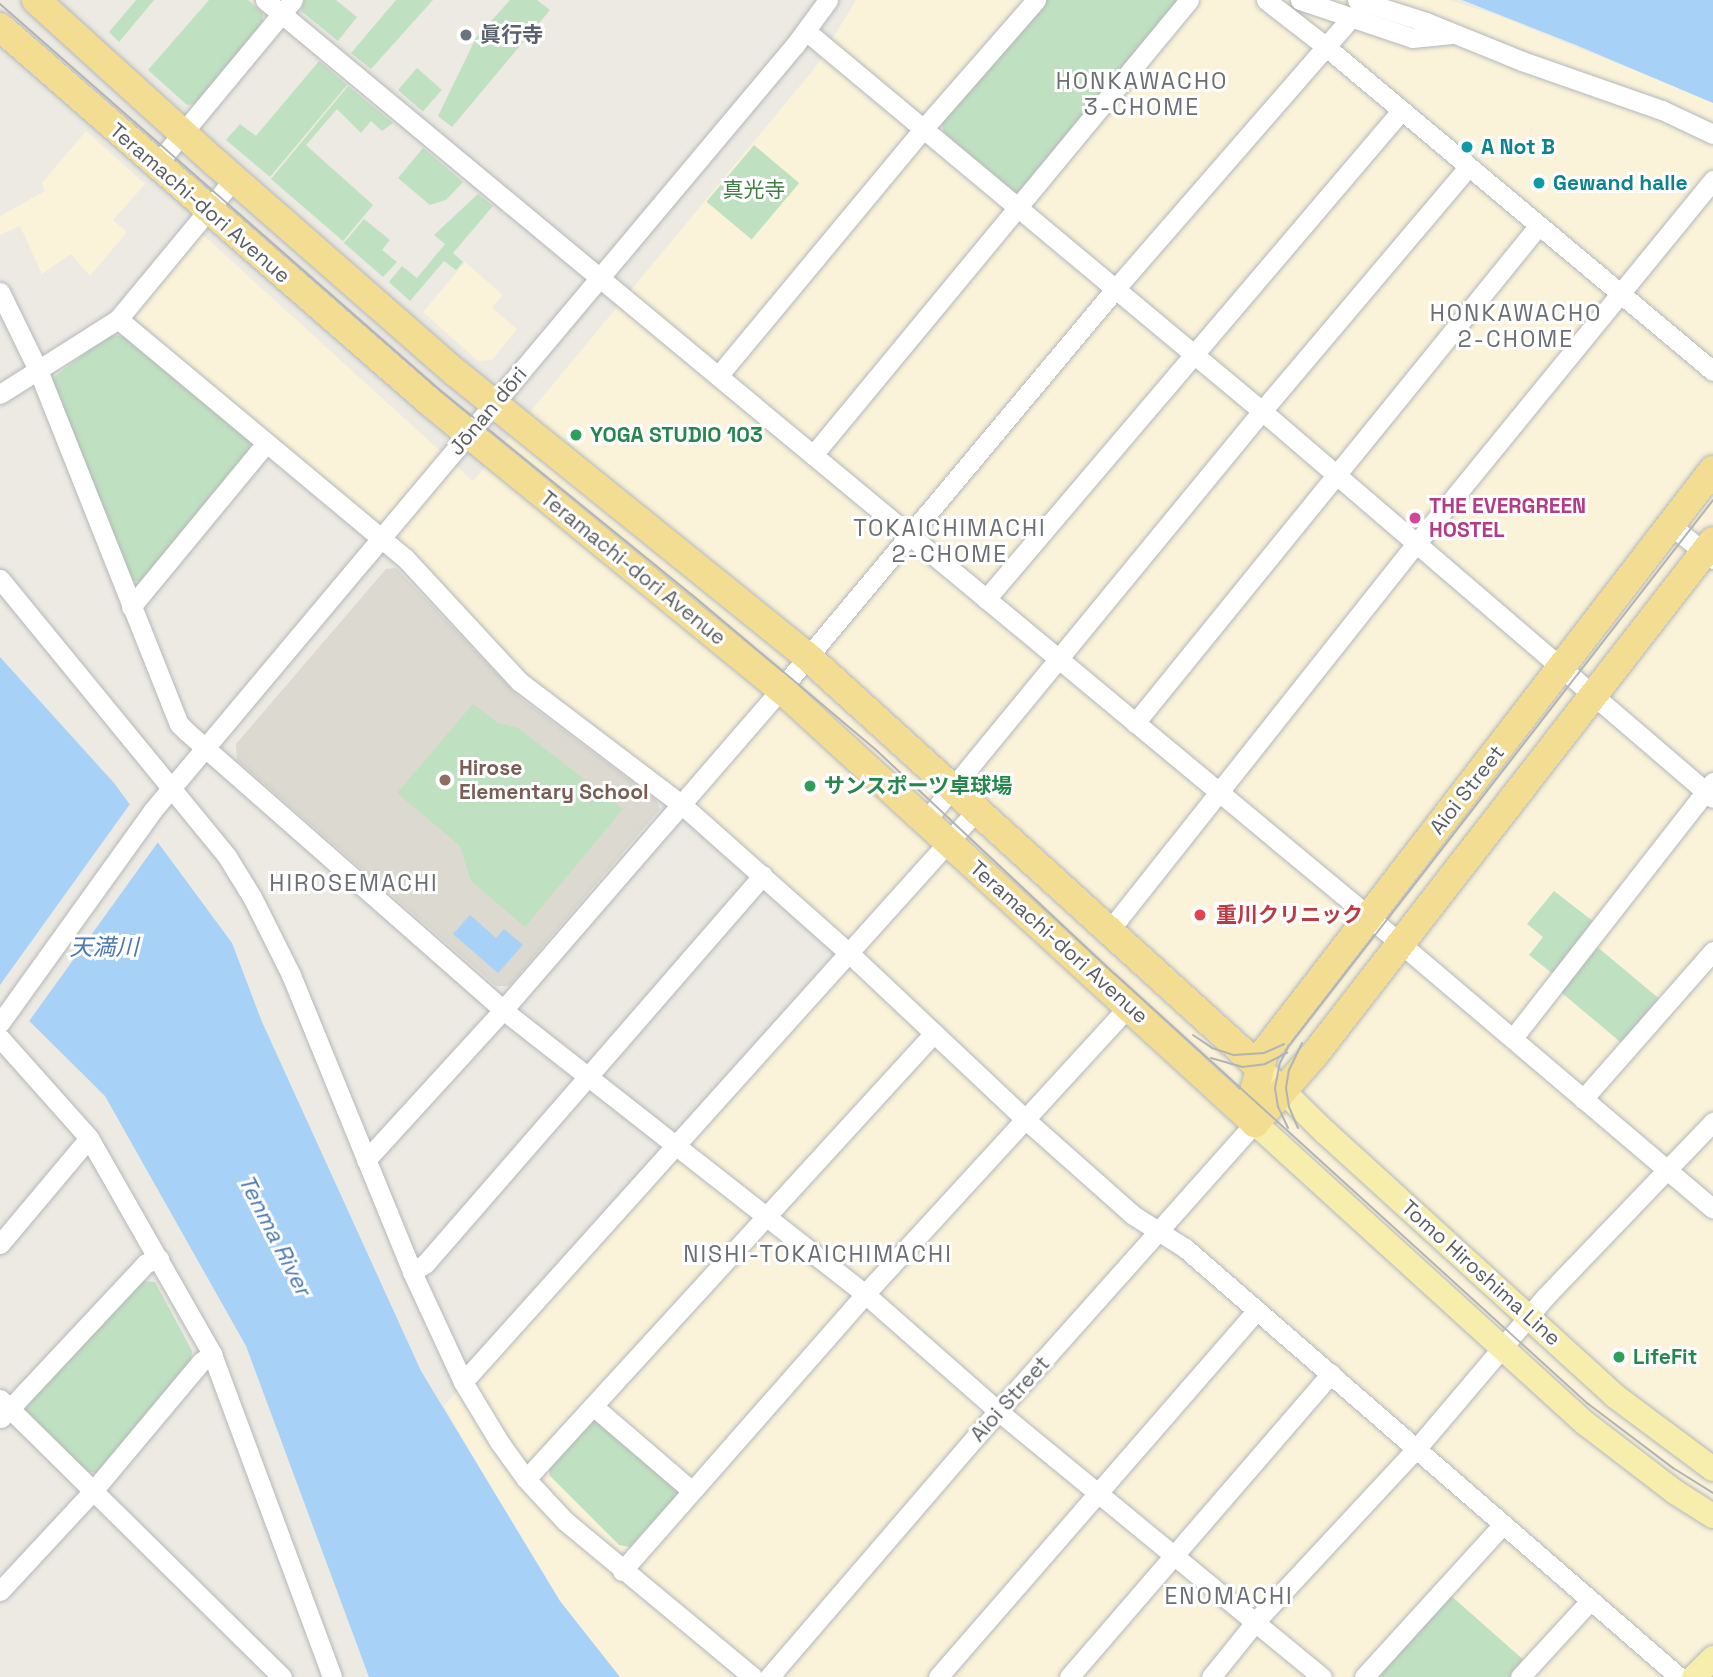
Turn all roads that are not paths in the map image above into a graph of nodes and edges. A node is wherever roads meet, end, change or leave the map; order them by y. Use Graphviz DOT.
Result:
graph roads {
  1 [pos="36,0"];
  2 [pos="265,0"];
  3 [pos="1036,0"];
  4 [pos="1189,0"];
  5 [pos="1266,0"];
  6 [pos="1300,0"];
  7 [pos="1357,0"];
  8 [pos="830,2"];
  9 [pos="287,7"];
  10 [pos="1350,19"];
  11 [pos="0,27"];
  12 [pos="806,31"];
  13 [pos="1457,34"];
  14 [pos="1325,46"];
  15 [pos="1401,111"];
  16 [pos="924,128"];
  17 [pos="183,133"];
  18 [pos="1713,134"];
  19 [pos="156,165"];
  20 [pos="1468,167"];
  21 [pos="234,179"];
  22 [pos="1713,180"];
  23 [pos="207,209"];
  24 [pos="1020,209"];
  25 [pos="1539,225"];
  26 [pos="600,278"];
  27 [pos="1116,288"];
  28 [pos="0,292"];
  29 [pos="1623,293"];
  30 [pos="118,319"];
  31 [pos="1195,355"];
  32 [pos="38,370"];
  33 [pos="1713,371"];
  34 [pos="718,376"];
  35 [pos="0,394"];
  36 [pos="494,404"];
  37 [pos="1262,411"];
  38 [pos="468,435"];
  39 [pos="266,443"];
  40 [pos="813,455"];
  41 [pos="1713,470"];
  42 [pos="1335,475"];
  43 [pos="1670,525"];
  44 [pos="911,536"];
  45 [pos="381,537"];
  46 [pos="1416,544"];
  47 [pos="1710,551"];
  48 [pos="0,579"];
  49 [pos="986,599"];
  50 [pos="131,607"];
  51 [pos="807,656"];
  52 [pos="1060,660"];
  53 [pos="1562,666"];
  54 [pos="781,688"];
  55 [pos="1594,693"];
  56 [pos="1135,723"];
  57 [pos="206,748"];
  58 [pos="172,789"];
  59 [pos="952,789"];
  60 [pos="1711,790"];
  61 [pos="1219,792"];
  62 [pos="681,804"];
  63 [pos="976,811"];
  64 [pos="926,820"];
  65 [pos="949,842"];
  66 [pos="763,876"];
  67 [pos="1369,918"];
  68 [pos="1108,932"];
  69 [pos="1400,944"];
  70 [pos="1713,951"];
  71 [pos="850,954"];
  72 [pos="1129,1006"];
  73 [pos="503,1010"];
  74 [pos="5,1015"];
  75 [pos="934,1033"];
  76 [pos="0,1038"];
  77 [pos="1513,1038"];
  78 [pos="1258,1066"];
  79 [pos="590,1076"];
  80 [pos="1284,1091"];
  81 [pos="1583,1099"];
  82 [pos="1027,1120"];
  83 [pos="1713,1122"];
  84 [pos="1255,1124"];
  85 [pos="89,1138"];
  86 [pos="677,1145"];
  87 [pos="366,1160"];
  88 [pos="1667,1170"];
  89 [pos="1713,1209"];
  90 [pos="768,1216"];
  91 [pos="1160,1232"];
  92 [pos="0,1244"];
  93 [pos="159,1259"];
  94 [pos="412,1272"];
  95 [pos="865,1294"];
  96 [pos="1257,1310"];
  97 [pos="1529,1318"];
  98 [pos="1503,1349"];
  99 [pos="212,1354"];
  100 [pos="1331,1374"];
  101 [pos="463,1382"];
  102 [pos="593,1406"];
  103 [pos="3,1409"];
  104 [pos="998,1411"];
  105 [pos="1417,1448"];
  106 [pos="1713,1469"];
  107 [pos="526,1479"];
  108 [pos="93,1491"];
  109 [pos="692,1491"];
  110 [pos="1096,1493"];
  111 [pos="1713,1516"];
  112 [pos="1503,1524"];
  113 [pos="1172,1556"];
  114 [pos="622,1571"];
  115 [pos="0,1591"];
  116 [pos="1590,1601"];
  117 [pos="1256,1621"];
  118 [pos="1713,1658"];
  119 [pos="282,1677"];
  120 [pos="332,1677"];
  121 [pos="753,1677"];
  122 [pos="769,1677"];
  123 [pos="938,1677"];
  124 [pos="1069,1677"];
  125 [pos="1211,1677"];
  126 [pos="1322,1677"];
  127 [pos="1364,1677"];
  128 [pos="1520,1677"];
  129 [pos="1679,1677"];
  130 [pos="1694,1677"];
  1 -- 17 [label="highway, Teramachi-dori Avenue"];
  2 -- 9 [label="street"];
  3 -- 16 [label="street"];
  4 -- 24 [label="street"];
  5 -- 14 [label="street"];
  6 -- 10 [label="street"];
  7 -- 13 [label="street"];
  8 -- 12 [label="street, Jōnan dōri"];
  9 -- 17 [label="street"];
  9 -- 26 [label="street"];
  10 -- 13 [label="street"];
  10 -- 14 [label="street"];
  11 -- 19 [label="highway, Teramachi-dori Avenue"];
  12 -- 16 [label="street"];
  12 -- 26 [label="street, Jōnan dōri"];
  13 -- 18 [label="street"];
  14 -- 15 [label="street"];
  14 -- 27 [label="street"];
  15 -- 20 [label="street"];
  15 -- 31 [label="street"];
  16 -- 24 [label="street"];
  16 -- 34 [label="street"];
  17 -- 19 [label="street"];
  17 -- 21 [label="highway, Teramachi-dori Avenue"];
  19 -- 23 [label="highway, Teramachi-dori Avenue"];
  20 -- 25 [label="street"];
  20 -- 37 [label="street"];
  21 -- 23 [label="street"];
  21 -- 36 [label="highway, Teramachi-dori Avenue"];
  22 -- 29 [label="street"];
  23 -- 30 [label="street"];
  23 -- 38 [label="highway, Teramachi-dori Avenue"];
  24 -- 27 [label="street"];
  24 -- 40 [label="street"];
  25 -- 29 [label="street"];
  25 -- 42 [label="street"];
  26 -- 34 [label="street"];
  26 -- 36 [label="street, Jōnan dōri"];
  27 -- 31 [label="street"];
  27 -- 44 [label="street"];
  28 -- 32 [label="street"];
  29 -- 33 [label="street"];
  29 -- 46 [label="street"];
  30 -- 32 [label="street"];
  30 -- 39 [label="street"];
  31 -- 37 [label="street"];
  31 -- 49 [label="street"];
  32 -- 35 [label="street"];
  32 -- 50 [label="street"];
  34 -- 40 [label="street"];
  36 -- 38 [label="street, Jōnan dōri"];
  36 -- 51 [label="highway, Teramachi-dori Avenue"];
  37 -- 42 [label="street"];
  37 -- 52 [label="street"];
  38 -- 45 [label="street, Jōnan dōri"];
  38 -- 54 [label="highway, Teramachi-dori Avenue"];
  39 -- 45 [label="street"];
  39 -- 50 [label="street"];
  40 -- 44 [label="street"];
  41 -- 43 [label="highway, Aioi Street"];
  42 -- 46 [label="street"];
  42 -- 56 [label="street"];
  43 -- 47 [label="street"];
  43 -- 53 [label="highway, Aioi Street"];
  44 -- 49 [label="street"];
  44 -- 51 [label="street"];
  45 -- 57 [label="street, Jōnan dōri"];
  45 -- 62 [label="street"];
  46 -- 53 [label="street"];
  46 -- 61 [label="street"];
  47 -- 55 [label="highway, Aioi Street"];
  48 -- 58 [label="street"];
  49 -- 52 [label="street"];
  50 -- 57 [label="street"];
  51 -- 54 [label="street"];
  51 -- 59 [label="highway, Teramachi-dori Avenue"];
  52 -- 56 [label="street"];
  52 -- 59 [label="street"];
  53 -- 55 [label="street"];
  53 -- 67 [label="highway, Aioi Street"];
  54 -- 62 [label="street"];
  54 -- 64 [label="highway, Teramachi-dori Avenue"];
  55 -- 60 [label="street"];
  55 -- 69 [label="highway, Aioi Street"];
  56 -- 61 [label="street"];
  57 -- 58 [label="street, Jōnan dōri"];
  57 -- 73 [label="street"];
  58 -- 74 [label="street, Jōnan dōri"];
  58 -- 87 [label="street"];
  59 -- 63 [label="highway, Teramachi-dori Avenue"];
  59 -- 64 [label="street"];
  60 -- 77 [label="street"];
  61 -- 67 [label="street"];
  61 -- 68 [label="street"];
  62 -- 66 [label="street"];
  62 -- 73 [label="street"];
  63 -- 65 [label="street"];
  63 -- 68 [label="highway, Teramachi-dori Avenue"];
  64 -- 65 [label="highway, Teramachi-dori Avenue"];
  65 -- 71 [label="street"];
  65 -- 72 [label="highway, Teramachi-dori Avenue"];
  66 -- 71 [label="street"];
  66 -- 79 [label="street"];
  67 -- 69 [label="street"];
  67 -- 78 [label="highway, Aioi Street"];
  68 -- 78 [label="highway, Teramachi-dori Avenue"];
  69 -- 77 [label="street"];
  69 -- 80 [label="highway, Aioi Street"];
  70 -- 81 [label="street"];
  71 -- 75 [label="street"];
  71 -- 86 [label="street"];
  72 -- 82 [label="street"];
  72 -- 84 [label="highway, Teramachi-dori Avenue"];
  73 -- 79 [label="street"];
  73 -- 87 [label="street"];
  75 -- 82 [label="street"];
  75 -- 90 [label="street"];
  76 -- 85 [label="street"];
  77 -- 81 [label="street"];
  78 -- 80 [label="main road, Tomo Hiroshima Line"];
  78 -- 84 [label="highway, Aioi Street"];
  79 -- 86 [label="street"];
  79 -- 94 [label="street"];
  80 -- 84 [label="highway, Aioi Street"];
  80 -- 97 [label="main road, Tomo Hiroshima Line"];
  81 -- 88 [label="street"];
  82 -- 91 [label="street"];
  82 -- 95 [label="street"];
  83 -- 88 [label="street"];
  84 -- 91 [label="street, Aioi Street"];
  84 -- 98 [label="main road, Tomo Hiroshima Line"];
  85 -- 92 [label="street"];
  85 -- 93 [label="street"];
  86 -- 90 [label="street"];
  86 -- 101 [label="street"];
  87 -- 94 [label="street"];
  88 -- 89 [label="street"];
  88 -- 97 [label="street"];
  90 -- 95 [label="street"];
  90 -- 102 [label="street"];
  91 -- 96 [label="street"];
  91 -- 104 [label="street, Aioi Street"];
  93 -- 99 [label="street"];
  93 -- 103 [label="street"];
  94 -- 101 [label="street"];
  95 -- 104 [label="street"];
  95 -- 109 [label="street"];
  96 -- 100 [label="street"];
  96 -- 110 [label="street"];
  97 -- 98 [label="street"];
  97 -- 106 [label="main road, Tomo Hiroshima Line"];
  98 -- 105 [label="street"];
  98 -- 111 [label="main road, Tomo Hiroshima Line"];
  99 -- 108 [label="street"];
  99 -- 120 [label="street"];
  100 -- 105 [label="street"];
  100 -- 113 [label="street"];
  101 -- 107 [label="street"];
  102 -- 107 [label="street"];
  102 -- 109 [label="street"];
  103 -- 108 [label="street"];
  104 -- 110 [label="street"];
  104 -- 122 [label="street, Aioi Street"];
  105 -- 112 [label="street"];
  105 -- 117 [label="street"];
  107 -- 114 [label="street"];
  108 -- 115 [label="street"];
  108 -- 119 [label="street"];
  109 -- 114 [label="street"];
  110 -- 113 [label="street"];
  110 -- 123 [label="street"];
  112 -- 116 [label="street"];
  112 -- 127 [label="street"];
  113 -- 117 [label="street"];
  113 -- 124 [label="street"];
  114 -- 121 [label="street"];
  116 -- 128 [label="street"];
  116 -- 129 [label="street"];
  117 -- 125 [label="street"];
  117 -- 126 [label="street"];
  118 -- 130 [label="main road"];
}
